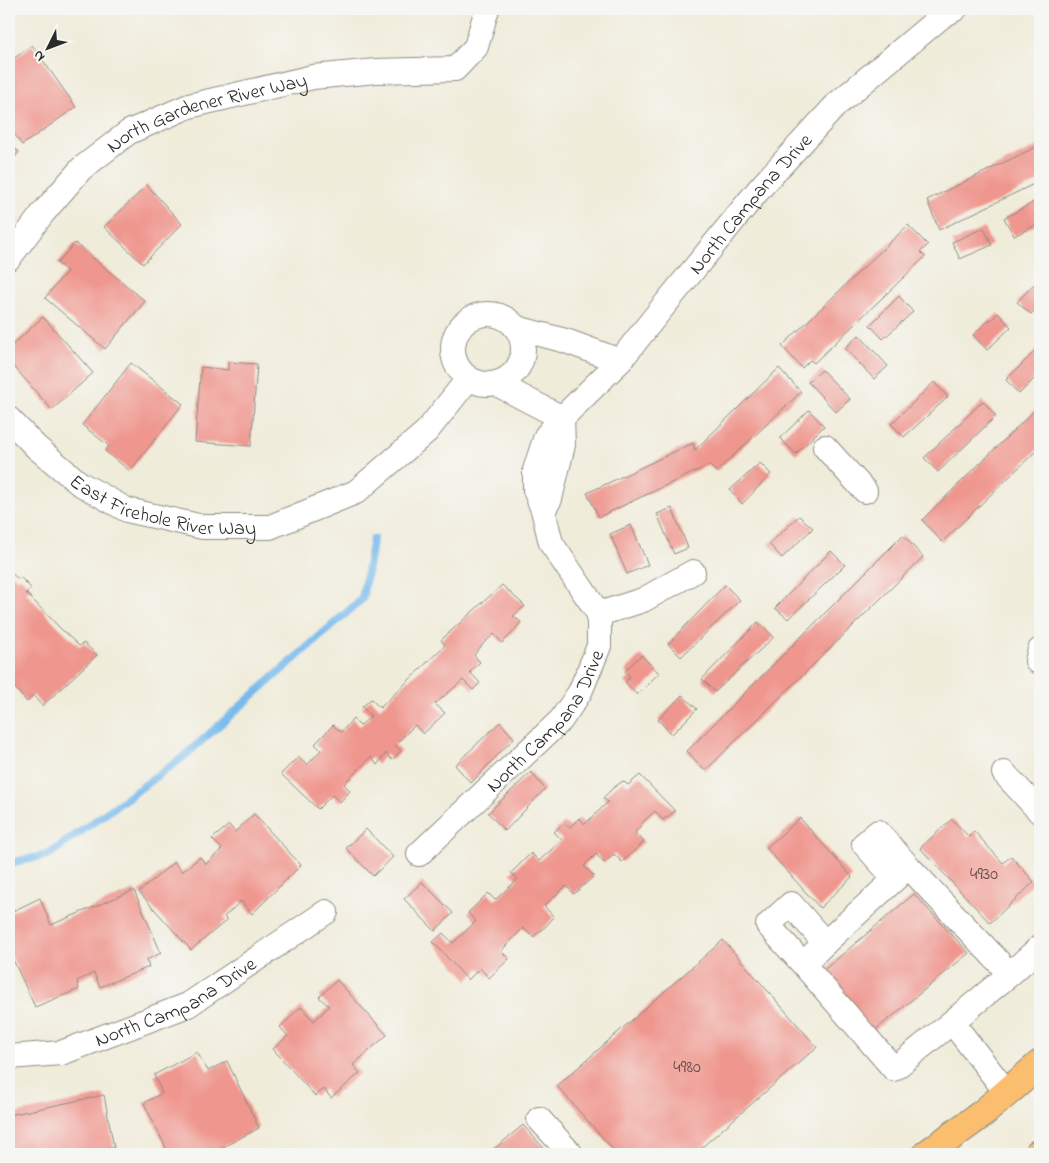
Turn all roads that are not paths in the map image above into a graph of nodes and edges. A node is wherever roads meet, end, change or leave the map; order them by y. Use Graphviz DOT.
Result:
graph roads {
  1 [pos="488,9"];
  2 [pos="955,9"];
  3 [pos="9,258"];
  4 [pos="517,328"];
  5 [pos="620,361"];
  6 [pos="468,379"];
  7 [pos="497,384"];
  8 [pos="562,418"];
  9 [pos="9,419"];
  10 [pos="825,447"];
  11 [pos="865,491"];
  12 [pos="694,572"];
  13 [pos="599,614"];
  14 [pos="1004,773"];
  15 [pos="1040,812"];
  16 [pos="419,854"];
  17 [pos="326,912"];
  18 [pos="825,943"];
  19 [pos="1040,947"];
  20 [pos="803,964"];
  21 [pos="1010,974"];
  22 [pos="952,1022"];
  23 [pos="9,1057"];
  24 [pos="1040,1064"];
  25 [pos="1007,1093"];
  26 [pos="539,1119"];
  27 [pos="571,1154"];
  28 [pos="927,1154"];
  1 -- 3 [label="street, North Gardener River Way"];
  2 -- 5 [label="street, North Campana Drive"];
  4 -- 5 [label="street"];
  4 -- 6 [label="street"];
  4 -- 7 [label="street"];
  5 -- 8 [label="street, North Campana Drive"];
  6 -- 7 [label="street"];
  6 -- 9 [label="street, East Firehole River Way"];
  7 -- 8 [label="street"];
  8 -- 13 [label="street, North Campana Drive"];
  10 -- 11 [label="street"];
  12 -- 13 [label="street"];
  13 -- 16 [label="street, North Campana Drive"];
  14 -- 15 [label="street"];
  17 -- 23 [label="street, North Campana Drive"];
  18 -- 20 [label="street"];
  18 -- 20 [label="street"];
  18 -- 21 [label="street"];
  19 -- 21 [label="street"];
  20 -- 22 [label="street"];
  21 -- 22 [label="street"];
  22 -- 25 [label="street"];
  24 -- 25 [label="main road"];
  25 -- 28 [label="main road"];
  26 -- 27 [label="street"];
}
